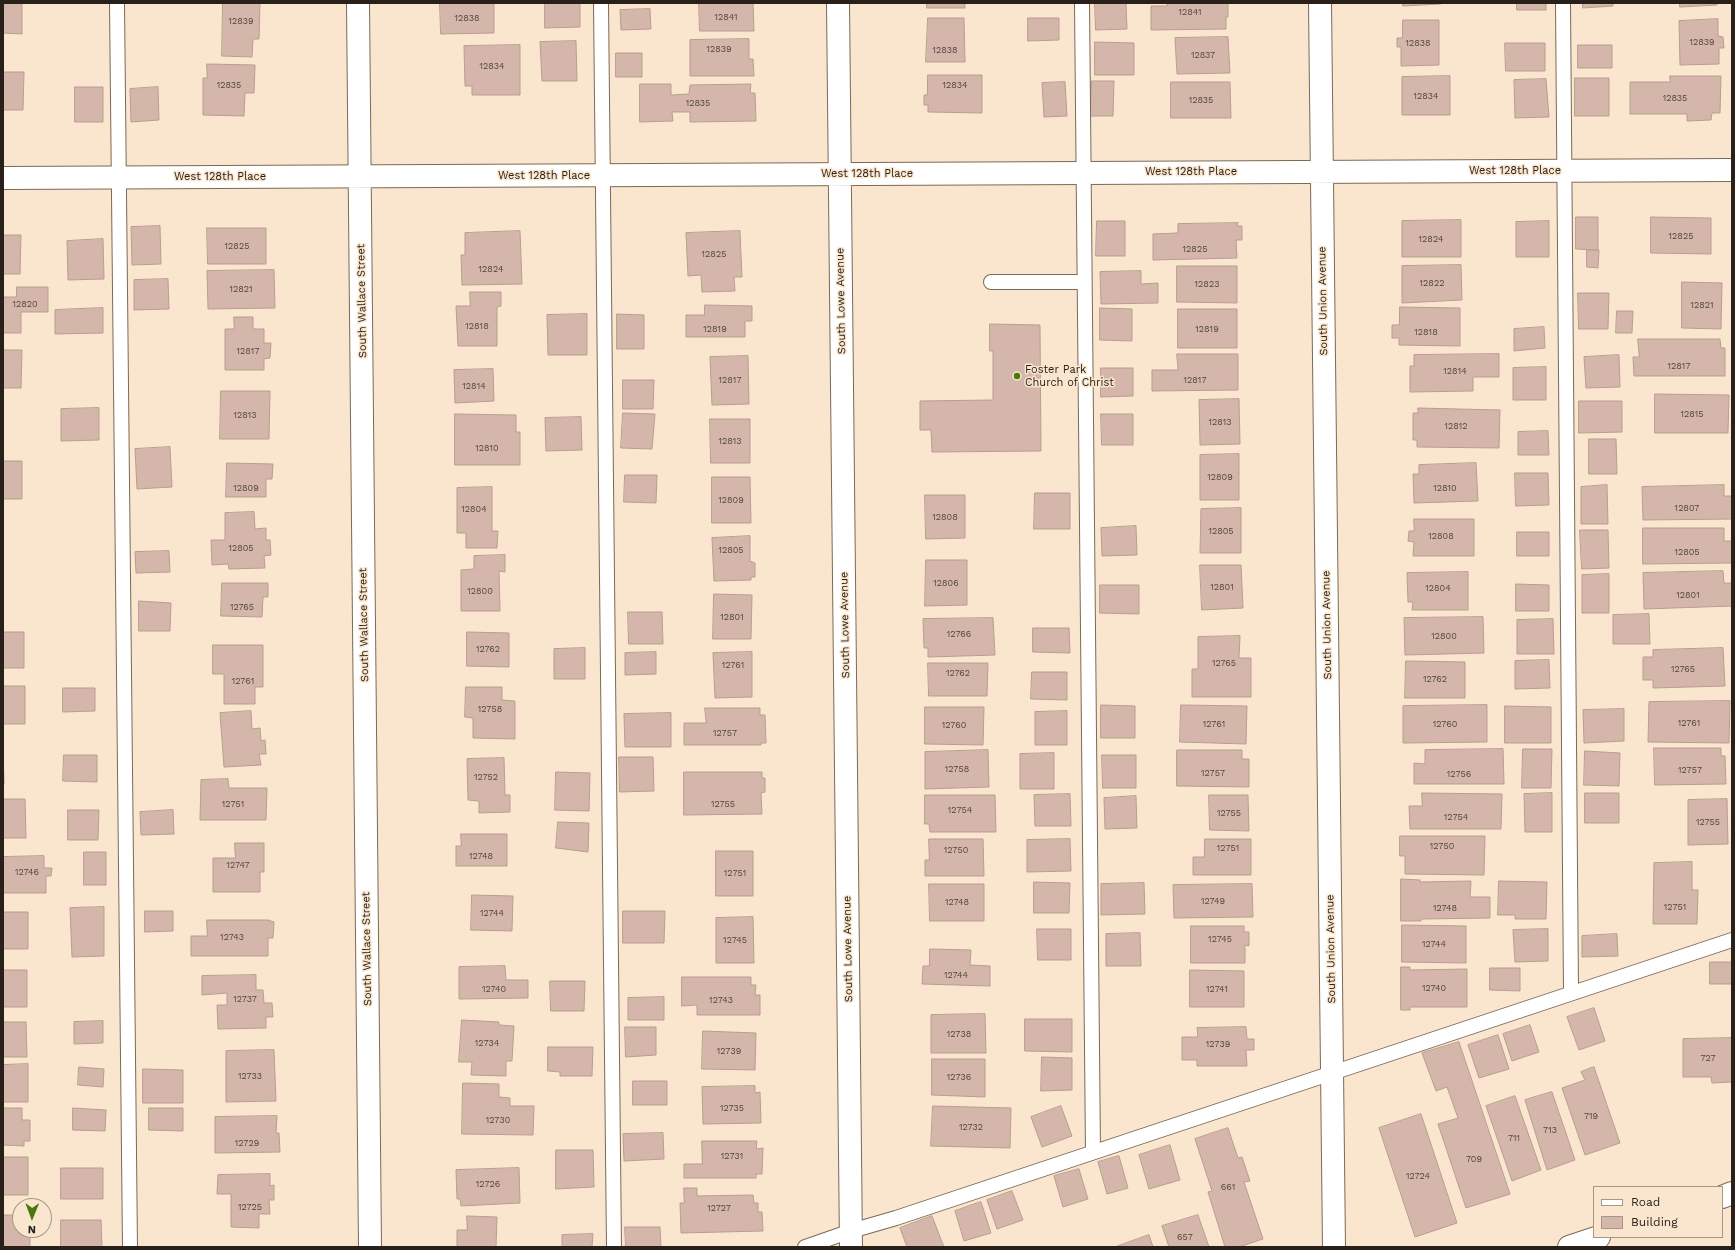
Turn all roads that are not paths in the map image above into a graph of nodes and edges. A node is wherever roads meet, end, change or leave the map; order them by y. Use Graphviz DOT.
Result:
graph roads {
  1 [pos="117,3"];
  2 [pos="358,3"];
  3 [pos="601,3"];
  4 [pos="838,3"];
  5 [pos="1082,3"];
  6 [pos="1320,3"];
  7 [pos="1562,3"];
  8 [pos="1732,170"];
  9 [pos="1564,171"];
  10 [pos="1322,172"];
  11 [pos="1084,173"];
  12 [pos="840,174"];
  13 [pos="602,175"];
  14 [pos="360,176"];
  15 [pos="3,178"];
  16 [pos="119,178"];
  17 [pos="991,282"];
  18 [pos="1084,282"];
  19 [pos="1732,940"];
  20 [pos="1571,992"];
  21 [pos="1332,1072"];
  22 [pos="1093,1152"];
  23 [pos="1596,1238"];
  24 [pos="851,1239"];
  25 [pos="1572,1246"];
  26 [pos="130,1247"];
  27 [pos="370,1247"];
  28 [pos="614,1247"];
  29 [pos="805,1247"];
  30 [pos="1334,1247"];
  1 -- 16 [label="lane"];
  2 -- 14 [label="street, South Wallace Street"];
  3 -- 13 [label="lane"];
  4 -- 12 [label="street, South Lowe Avenue"];
  5 -- 11 [label="lane"];
  6 -- 10 [label="street, South Union Avenue"];
  7 -- 9 [label="lane"];
  8 -- 9 [label="street, West 128th Place"];
  9 -- 10 [label="street, West 128th Place"];
  9 -- 20 [label="lane"];
  10 -- 11 [label="street, West 128th Place"];
  10 -- 21 [label="street, South Union Avenue"];
  11 -- 12 [label="street, West 128th Place"];
  11 -- 18 [label="lane"];
  12 -- 13 [label="street, West 128th Place"];
  12 -- 24 [label="street, South Lowe Avenue"];
  13 -- 14 [label="street, West 128th Place"];
  13 -- 28 [label="lane"];
  14 -- 16 [label="street, West 128th Place"];
  14 -- 27 [label="street, South Wallace Street"];
  15 -- 16 [label="street, West 128th Place"];
  16 -- 26 [label="lane"];
  17 -- 18 [label="lane"];
  18 -- 22 [label="lane"];
  19 -- 20 [label="lane"];
  20 -- 21 [label="lane"];
  21 -- 22 [label="lane"];
  21 -- 30 [label="street, South Union Avenue"];
  22 -- 24 [label="lane"];
  23 -- 25 [label="street"];
  24 -- 29 [label="lane"];
}
